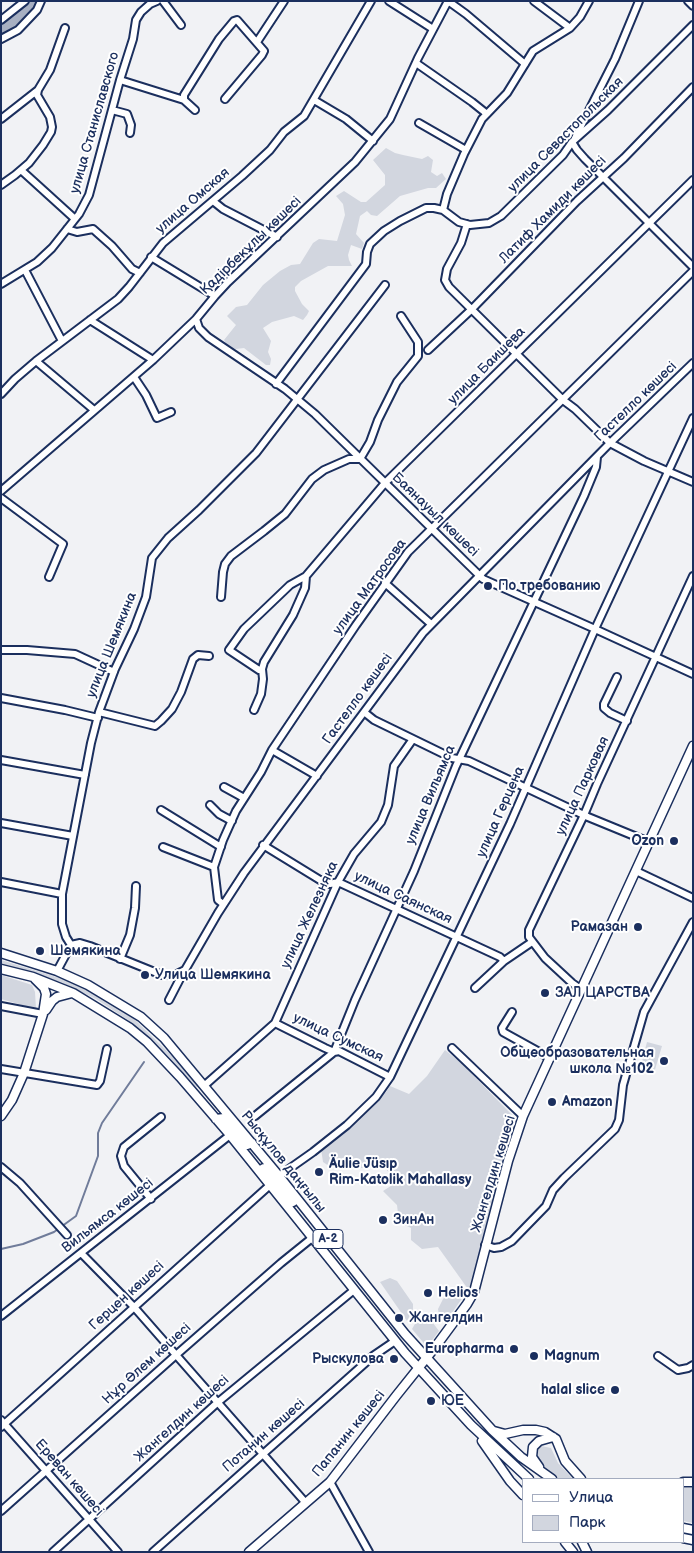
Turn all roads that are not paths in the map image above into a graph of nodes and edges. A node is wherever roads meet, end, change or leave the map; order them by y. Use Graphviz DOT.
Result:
graph roads {
  1 [pos="25,1"];
  2 [pos="41,1"];
  3 [pos="164,1"];
  4 [pos="284,1"];
  5 [pos="371,1"];
  6 [pos="389,1"];
  7 [pos="448,1"];
  8 [pos="534,1"];
  9 [pos="589,1"];
  10 [pos="639,1"];
  11 [pos="688,1"];
  12 [pos="152,2"];
  13 [pos="693,6"];
  14 [pos="1,20"];
  15 [pos="181,25"];
  16 [pos="693,25"];
  17 [pos="65,28"];
  18 [pos="570,28"];
  19 [pos="433,29"];
  20 [pos="1,39"];
  21 [pos="257,42"];
  22 [pos="416,63"];
  23 [pos="525,64"];
  24 [pos="120,80"];
  25 [pos="693,87"];
  26 [pos="38,90"];
  27 [pos="225,99"];
  28 [pos="184,100"];
  29 [pos="314,100"];
  30 [pos="112,110"];
  31 [pos="195,110"];
  32 [pos="487,114"];
  33 [pos="1,119"];
  34 [pos="419,122"];
  35 [pos="130,133"];
  36 [pos="373,141"];
  37 [pos="572,142"];
  38 [pos="466,150"];
  39 [pos="21,170"];
  40 [pos="603,176"];
  41 [pos="693,180"];
  42 [pos="1,185"];
  43 [pos="213,201"];
  44 [pos="443,210"];
  45 [pos="76,219"];
  46 [pos="649,222"];
  47 [pos="467,224"];
  48 [pos="67,229"];
  49 [pos="277,237"];
  50 [pos="151,257"];
  51 [pos="693,269"];
  52 [pos="25,270"];
  53 [pos="140,273"];
  54 [pos="1,284"];
  55 [pos="385,285"];
  56 [pos="215,296"];
  57 [pos="472,309"];
  58 [pos="401,316"];
  59 [pos="196,319"];
  60 [pos="90,320"];
  61 [pos="62,341"];
  62 [pos="428,350"];
  63 [pos="517,353"];
  64 [pos="153,360"];
  65 [pos="36,361"];
  66 [pos="693,363"];
  67 [pos="134,377"];
  68 [pos="276,384"];
  69 [pos="1,394"];
  70 [pos="297,399"];
  71 [pos="563,400"];
  72 [pos="94,410"];
  73 [pos="171,412"];
  74 [pos="693,418"];
  75 [pos="610,443"];
  76 [pos="597,457"];
  77 [pos="360,459"];
  78 [pos="668,471"];
  79 [pos="693,482"];
  80 [pos="386,484"];
  81 [pos="1,490"];
  82 [pos="1,498"];
  83 [pos="432,529"];
  84 [pos="479,575"];
  85 [pos="306,576"];
  86 [pos="693,576"];
  87 [pos="49,577"];
  88 [pos="386,583"];
  89 [pos="220,597"];
  90 [pos="533,602"];
  91 [pos="432,624"];
  92 [pos="595,629"];
  93 [pos="1,650"];
  94 [pos="209,656"];
  95 [pos="656,656"];
  96 [pos="262,669"];
  97 [pos="114,672"];
  98 [pos="693,674"];
  99 [pos="617,677"];
  100 [pos="1,698"];
  101 [pos="254,710"];
  102 [pos="364,712"];
  103 [pos="98,715"];
  104 [pos="627,721"];
  105 [pos="413,739"];
  106 [pos="693,746"];
  107 [pos="272,750"];
  108 [pos="1,760"];
  109 [pos="459,760"];
  110 [pos="85,775"];
  111 [pos="317,776"];
  112 [pos="224,787"];
  113 [pos="526,787"];
  114 [pos="244,798"];
  115 [pos="210,805"];
  116 [pos="161,810"];
  117 [pos="584,815"];
  118 [pos="232,821"];
  119 [pos="1,823"];
  120 [pos="73,836"];
  121 [pos="649,842"];
  122 [pos="263,845"];
  123 [pos="163,847"];
  124 [pos="221,847"];
  125 [pos="214,867"];
  126 [pos="636,871"];
  127 [pos="1,882"];
  128 [pos="338,882"];
  129 [pos="136,886"];
  130 [pos="62,894"];
  131 [pos="693,898"];
  132 [pos="223,904"];
  133 [pos="396,909"];
  134 [pos="693,922"];
  135 [pos="456,936"];
  136 [pos="532,942"];
  137 [pos="72,945"];
  138 [pos="1,953"];
  139 [pos="120,959"];
  140 [pos="504,961"];
  141 [pos="1,969"];
  142 [pos="185,970"];
  143 [pos="57,971"];
  144 [pos="33,977"];
  145 [pos="475,988"];
  146 [pos="582,990"];
  147 [pos="73,993"];
  148 [pos="169,1000"];
  149 [pos="1,1006"];
  150 [pos="512,1012"];
  151 [pos="43,1014"];
  152 [pos="275,1023"];
  153 [pos="452,1048"];
  154 [pos="107,1049"];
  155 [pos="334,1052"];
  156 [pos="550,1058"];
  157 [pos="1,1069"];
  158 [pos="24,1073"];
  159 [pos="390,1077"];
  160 [pos="204,1085"];
  161 [pos="1,1116"];
  162 [pos="255,1116"];
  163 [pos="523,1116"];
  164 [pos="161,1117"];
  165 [pos="216,1119"];
  166 [pos="230,1135"];
  167 [pos="252,1143"];
  168 [pos="1,1168"];
  169 [pos="259,1171"];
  170 [pos="279,1176"];
  171 [pos="270,1186"];
  172 [pos="151,1199"];
  173 [pos="300,1202"];
  174 [pos="65,1233"];
  175 [pos="312,1238"];
  176 [pos="486,1245"];
  177 [pos="82,1254"];
  178 [pos="354,1271"];
  179 [pos="354,1290"];
  180 [pos="134,1307"];
  181 [pos="1,1316"];
  182 [pos="395,1341"];
  183 [pos="176,1355"];
  184 [pos="658,1356"];
  185 [pos="426,1358"];
  186 [pos="693,1366"];
  187 [pos="419,1368"];
  188 [pos="217,1403"];
  189 [pos="2,1424"];
  190 [pos="471,1425"];
  191 [pos="492,1430"];
  192 [pos="553,1437"];
  193 [pos="262,1454"];
  194 [pos="47,1472"];
  195 [pos="548,1477"];
  196 [pos="528,1478"];
  197 [pos="580,1478"];
  198 [pos="330,1482"];
  199 [pos="522,1494"];
  200 [pos="305,1502"];
  201 [pos="1,1511"];
  202 [pos="89,1520"];
  203 [pos="565,1543"];
  204 [pos="53,1552"];
  205 [pos="118,1552"];
  206 [pos="152,1552"];
  207 [pos="249,1552"];
  208 [pos="368,1552"];
  209 [pos="574,1552"];
  1 -- 14 [label="street"];
  2 -- 20 [label="street"];
  3 -- 15 [label="street"];
  4 -- 21 [label="street"];
  5 -- 29 [label="street, улица Омская"];
  6 -- 19 [label="street"];
  7 -- 19 [label="street, Қадірбекұлы көшесі"];
  7 -- 23 [label="street"];
  8 -- 18 [label="street"];
  9 -- 18 [label="street"];
  10 -- 37 [label="street"];
  11 -- 13 [label="street"];
  12 -- 24 [label="street, улица Станиславского"];
  16 -- 37 [label="street, улица Севастопольская"];
  17 -- 26 [label="street"];
  18 -- 23 [label="street"];
  19 -- 22 [label="street, Қадірбекұлы көшесі"];
  21 -- 27 [label="street"];
  21 -- 28 [label="street"];
  22 -- 32 [label="street"];
  22 -- 36 [label="street, Қадірбекұлы көшесі"];
  23 -- 32 [label="street"];
  24 -- 28 [label="street"];
  24 -- 30 [label="street, улица Станиславского"];
  25 -- 40 [label="street, Латиф Хамиди көшесі"];
  26 -- 33 [label="street"];
  26 -- 39 [label="street"];
  28 -- 31 [label="street"];
  29 -- 36 [label="street"];
  29 -- 43 [label="street, улица Омская"];
  30 -- 35 [label="street"];
  30 -- 45 [label="street, улица Станиславского"];
  32 -- 38 [label="street"];
  34 -- 38 [label="street"];
  36 -- 49 [label="street, Қадірбекұлы көшесі"];
  37 -- 40 [label="street"];
  37 -- 47 [label="street, улица Севастопольская"];
  38 -- 44 [label="street"];
  39 -- 42 [label="street"];
  39 -- 45 [label="street"];
  40 -- 46 [label="street"];
  40 -- 57 [label="street, Латиф Хамиди көшесі"];
  41 -- 46 [label="street, улица Баишева"];
  43 -- 49 [label="street"];
  43 -- 50 [label="street, улица Омская"];
  44 -- 47 [label="street"];
  44 -- 68 [label="street"];
  45 -- 48 [label="street, улица Станиславского"];
  46 -- 51 [label="street"];
  46 -- 63 [label="street, улица Баишева"];
  47 -- 57 [label="street"];
  48 -- 52 [label="street, улица Станиславского"];
  48 -- 53 [label="street"];
  49 -- 56 [label="street, Қадірбекұлы көшесі"];
  50 -- 53 [label="street, улица Омская"];
  50 -- 56 [label="street"];
  51 -- 71 [label="street, улица Матросова"];
  52 -- 54 [label="street, улица Станиславского"];
  52 -- 61 [label="street"];
  53 -- 60 [label="street, улица Омская"];
  55 -- 70 [label="street, улица Шемякина"];
  56 -- 59 [label="street, Қадірбекұлы көшесі"];
  57 -- 62 [label="street, Латиф Хамиди көшесі"];
  57 -- 63 [label="street"];
  58 -- 77 [label="street"];
  59 -- 64 [label="street, Қадірбекұлы көшесі"];
  59 -- 68 [label="street, Баянауыл көшесі"];
  60 -- 61 [label="street, улица Омская"];
  60 -- 64 [label="street"];
  61 -- 65 [label="street, улица Омская"];
  63 -- 71 [label="street"];
  63 -- 80 [label="street, улица Баишева"];
  64 -- 67 [label="street, Қадірбекұлы көшесі"];
  65 -- 69 [label="street, улица Омская"];
  65 -- 72 [label="street"];
  66 -- 75 [label="street, Гастелло көшесі"];
  67 -- 72 [label="street, Қадірбекұлы көшесі"];
  67 -- 73 [label="street"];
  68 -- 70 [label="street, Баянауыл көшесі"];
  70 -- 77 [label="street, Баянауыл көшесі"];
  70 -- 97 [label="street, улица Шемякина"];
  71 -- 75 [label="street"];
  71 -- 83 [label="street, улица Матросова"];
  72 -- 81 [label="street, Қадірбекұлы көшесі"];
  74 -- 78 [label="street, улица Герцена"];
  75 -- 76 [label="street, Гастелло көшесі"];
  75 -- 78 [label="street"];
  76 -- 84 [label="street, Гастелло көшесі"];
  76 -- 90 [label="street, улица Вильямса"];
  77 -- 80 [label="street, Баянауыл көшесі"];
  77 -- 89 [label="street"];
  78 -- 79 [label="street"];
  78 -- 92 [label="street, улица Герцена"];
  80 -- 83 [label="street, Баянауыл көшесі"];
  80 -- 85 [label="street, улица Баишева"];
  82 -- 87 [label="street"];
  83 -- 84 [label="street, Баянауыл көшесі"];
  83 -- 88 [label="street, улица Матросова"];
  84 -- 90 [label="street, Баянауыл көшесі"];
  84 -- 91 [label="street, Гастелло көшесі"];
  85 -- 96 [label="street, улица Баишева"];
  85 -- 96 [label="street, улица Баишева"];
  86 -- 95 [label="street, улица Парковая"];
  88 -- 91 [label="street"];
  88 -- 107 [label="street, улица Матросова"];
  90 -- 92 [label="street, Баянауыл көшесі"];
  90 -- 109 [label="street, улица Вильямса"];
  91 -- 102 [label="street, Гастелло көшесі"];
  92 -- 95 [label="street, Баянауыл көшесі"];
  92 -- 113 [label="street, улица Герцена"];
  93 -- 97 [label="street"];
  94 -- 103 [label="street"];
  95 -- 98 [label="street, Баянауыл көшесі"];
  95 -- 104 [label="street, улица Парковая"];
  96 -- 101 [label="street, улица Баишева"];
  97 -- 103 [label="street, улица Шемякина"];
  99 -- 104 [label="street"];
  100 -- 103 [label="street"];
  102 -- 105 [label="street"];
  102 -- 111 [label="street, Гастелло көшесі"];
  103 -- 110 [label="street, улица Шемякина"];
  104 -- 117 [label="street, улица Парковая"];
  105 -- 109 [label="street"];
  105 -- 128 [label="street, улица Железняка"];
  106 -- 121 [label="main road, Жангелдин көшесі"];
  107 -- 111 [label="street"];
  107 -- 114 [label="street, улица Матросова"];
  108 -- 110 [label="street"];
  109 -- 113 [label="street"];
  109 -- 133 [label="street, улица Вильямса"];
  110 -- 120 [label="street, улица Шемякина"];
  111 -- 122 [label="street, Гастелло көшесі"];
  112 -- 114 [label="street"];
  113 -- 117 [label="street"];
  113 -- 135 [label="street, улица Герцена"];
  114 -- 118 [label="street, улица Матросова"];
  115 -- 118 [label="street"];
  116 -- 124 [label="street"];
  117 -- 121 [label="street"];
  117 -- 136 [label="street, улица Парковая"];
  118 -- 124 [label="street, улица Матросова"];
  119 -- 120 [label="street"];
  120 -- 130 [label="street, улица Шемякина"];
  121 -- 126 [label="main road, Жангелдин көшесі"];
  122 -- 128 [label="street, улица Саянская"];
  122 -- 132 [label="street, Гастелло көшесі"];
  123 -- 125 [label="street"];
  124 -- 125 [label="street, улица Матросова"];
  125 -- 132 [label="street, улица Матросова"];
  126 -- 131 [label="street"];
  126 -- 146 [label="main road, Жангелдин көшесі"];
  127 -- 130 [label="street"];
  128 -- 133 [label="street, улица Саянская"];
  128 -- 152 [label="street, улица Железняка"];
  129 -- 139 [label="street"];
  130 -- 137 [label="street, улица Шемякина"];
  132 -- 142 [label="street, Гастелло көшесі"];
  133 -- 135 [label="street, улица Саянская"];
  133 -- 155 [label="street, улица Вильямса"];
  134 -- 176 [label="street"];
  135 -- 140 [label="street, улица Саянская"];
  135 -- 159 [label="street, улица Герцена"];
  136 -- 140 [label="street"];
  136 -- 146 [label="street"];
  137 -- 139 [label="street"];
  137 -- 143 [label="street"];
  138 -- 143 [label="main road, Рысқұлов даңғылы"];
  139 -- 142 [label="street"];
  140 -- 145 [label="street"];
  141 -- 144 [label="main road, Рысқұлов даңғылы / A-2"];
  142 -- 148 [label="street, Гастелло көшесі"];
  143 -- 160 [label="main road, Рысқұлов даңғылы / A-2"];
  144 -- 147 [label="main road, Рысқұлов даңғылы / A-2"];
  144 -- 151 [label="main road"];
  146 -- 156 [label="main road, Жангелдин көшесі"];
  147 -- 151 [label="main road"];
  147 -- 165 [label="main road, Рысқұлов даңғылы / A-2"];
  149 -- 151 [label="street"];
  150 -- 156 [label="street"];
  151 -- 158 [label="main road"];
  152 -- 155 [label="street, улица Сумская"];
  152 -- 160 [label="street, улица Железняка"];
  153 -- 163 [label="street"];
  154 -- 158 [label="street"];
  155 -- 159 [label="street, улица Сумская"];
  155 -- 162 [label="street, улица Вильямса"];
  156 -- 163 [label="main road, Жангелдин көшесі"];
  157 -- 158 [label="street"];
  158 -- 161 [label="main road"];
  159 -- 170 [label="street, улица Герцена"];
  160 -- 167 [label="main road, Рысқұлов даңғылы / A-2"];
  163 -- 176 [label="main road, Жангелдин көшесі"];
  164 -- 172 [label="street"];
  165 -- 166 [label="main road, Рысқұлов даңғылы / A-2"];
  165 -- 167 [label="main road"];
  166 -- 169 [label="main road, Рысқұлов даңғылы / A-2"];
  166 -- 172 [label="street, Вильямса көшесі"];
  167 -- 170 [label="main road, Рысқұлов даңғылы / A-2"];
  168 -- 174 [label="street"];
  169 -- 171 [label="main road, Рысқұлов даңғылы / A-2"];
  169 -- 173 [label="main road"];
  170 -- 173 [label="main road, Рысқұлов даңғылы / A-2"];
  171 -- 175 [label="main road, Рысқұлов даңғылы / A-2"];
  171 -- 180 [label="street, Герцен көшесі"];
  172 -- 177 [label="street, Вильямса көшесі"];
  173 -- 178 [label="main road, Рысқұлов даңғылы / A-2"];
  175 -- 178 [label="main road"];
  175 -- 179 [label="main road, Рысқұлов даңғылы / A-2"];
  175 -- 183 [label="street, Нұр Әлем көшесі"];
  176 -- 185 [label="main road, Жангелдин көшесі"];
  177 -- 180 [label="street"];
  177 -- 181 [label="street, Вильямса көшесі"];
  178 -- 185 [label="main road, Рысқұлов даңғылы / A-2"];
  179 -- 182 [label="main road, Рысқұлов даңғылы / A-2"];
  179 -- 188 [label="street, Жангелдин көшесі"];
  180 -- 183 [label="street"];
  180 -- 189 [label="street, Герцен көшесі"];
  182 -- 187 [label="main road, Рысқұлов даңғылы / A-2"];
  182 -- 193 [label="street, Потанин көшесі"];
  183 -- 188 [label="street"];
  183 -- 194 [label="street, Нұр Әлем көшесі"];
  184 -- 186 [label="street"];
  185 -- 187 [label="main road, Жангелдин көшесі"];
  185 -- 191 [label="main road, Рысқұлов даңғылы"];
  187 -- 190 [label="main road, Рысқұлов даңғылы / A-2"];
  187 -- 198 [label="main road, Папанин көшесі"];
  188 -- 193 [label="street"];
  188 -- 202 [label="street, Жангелдин көшесі"];
  189 -- 194 [label="street, Ереван көшесі"];
  190 -- 196 [label="main road, Рысқұлов даңғылы / A-2"];
  190 -- 199 [label="main road"];
  191 -- 192 [label="main road"];
  191 -- 195 [label="main road, Рысқұлов даңғылы"];
  192 -- 195 [label="main road"];
  192 -- 197 [label="main road"];
  193 -- 200 [label="street"];
  193 -- 206 [label="street, Потанин көшесі"];
  194 -- 201 [label="street, Нұр Әлем көшесі"];
  194 -- 202 [label="street, Ереван көшесі"];
  198 -- 200 [label="main road, Папанин көшесі"];
  198 -- 208 [label="street"];
  200 -- 207 [label="main road, Папанин көшесі"];
  202 -- 204 [label="street, Жангелдин көшесі"];
  202 -- 205 [label="street, Ереван көшесі"];
  203 -- 209 [label="main road"];
}
